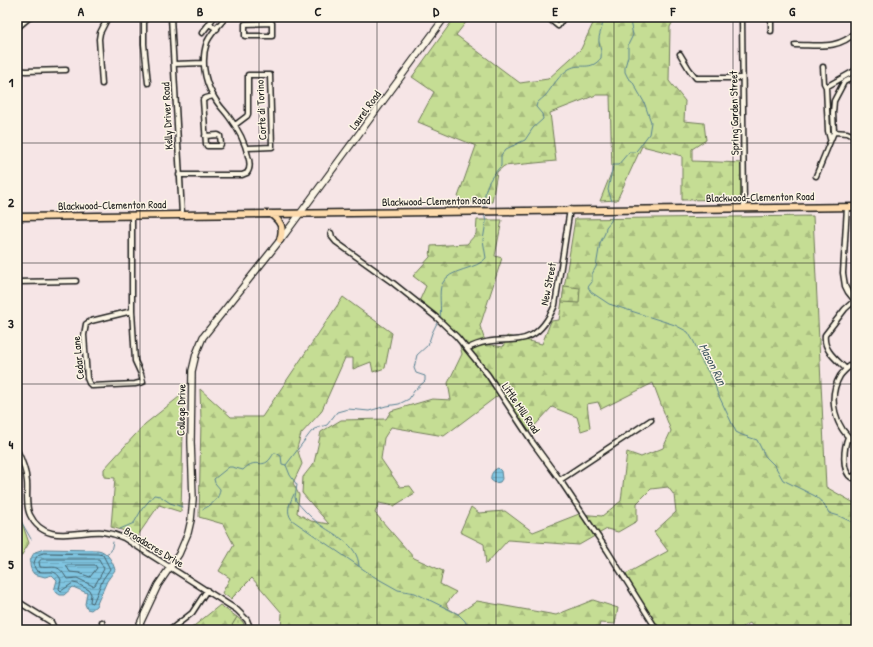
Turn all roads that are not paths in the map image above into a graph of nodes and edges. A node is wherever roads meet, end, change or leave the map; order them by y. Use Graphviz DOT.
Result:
graph roads {
  1 [pos="29,17"];
  2 [pos="108,17"];
  3 [pos="144,17"];
  4 [pos="171,17"];
  5 [pos="214,17"];
  6 [pos="226,17"];
  7 [pos="272,17"];
  8 [pos="445,17"];
  9 [pos="547,17"];
  10 [pos="564,17"];
  11 [pos="742,17"];
  12 [pos="771,17"];
  13 [pos="272,23"];
  14 [pos="209,24"];
  15 [pos="17,28"];
  16 [pos="217,29"];
  17 [pos="771,32"];
  18 [pos="856,32"];
  19 [pos="202,33"];
  20 [pos="794,45"];
  21 [pos="680,54"];
  22 [pos="204,63"];
  23 [pos="174,64"];
  24 [pos="823,67"];
  25 [pos="17,70"];
  26 [pos="66,70"];
  27 [pos="856,70"];
  28 [pos="856,76"];
  29 [pos="742,78"];
  30 [pos="843,80"];
  31 [pos="148,83"];
  32 [pos="102,84"];
  33 [pos="826,86"];
  34 [pos="213,96"];
  35 [pos="235,125"];
  36 [pos="834,132"];
  37 [pos="206,136"];
  38 [pos="856,137"];
  39 [pos="830,139"];
  40 [pos="246,148"];
  41 [pos="179,175"];
  42 [pos="816,176"];
  43 [pos="856,206"];
  44 [pos="846,207"];
  45 [pos="744,208"];
  46 [pos="570,209"];
  47 [pos="182,214"];
  48 [pos="271,214"];
  49 [pos="300,214"];
  50 [pos="132,216"];
  51 [pos="17,217"];
  52 [pos="331,232"];
  53 [pos="280,240"];
  54 [pos="76,281"];
  55 [pos="17,282"];
  56 [pos="855,302"];
  57 [pos="132,311"];
  58 [pos="467,348"];
  59 [pos="856,361"];
  60 [pos="846,369"];
  61 [pos="650,420"];
  62 [pos="848,437"];
  63 [pos="856,442"];
  64 [pos="856,448"];
  65 [pos="17,450"];
  66 [pos="856,460"];
  67 [pos="856,474"];
  68 [pos="560,480"];
  69 [pos="170,567"];
  70 [pos="207,590"];
  71 [pos="18,603"];
  72 [pos="102,622"];
  73 [pos="52,630"];
  74 [pos="104,630"];
  75 [pos="138,630"];
  76 [pos="170,630"];
  77 [pos="251,630"];
  78 [pos="657,630"];
  1 -- 15 [label="street"];
  2 -- 32 [label="street"];
  3 -- 31 [label="street"];
  4 -- 23 [label="street, Kelly Driver Road"];
  5 -- 14 [label="street"];
  6 -- 16 [label="street"];
  7 -- 13 [label="street"];
  8 -- 49 [label="main road, Laurel Road"];
  9 -- 10 [label="street"];
  11 -- 29 [label="street, Spring Garden Street"];
  12 -- 17 [label="street"];
  13 -- 13 [label="street"];
  14 -- 16 [label="street"];
  14 -- 19 [label="street"];
  16 -- 22 [label="street"];
  18 -- 20 [label="street"];
  21 -- 29 [label="street"];
  22 -- 23 [label="street"];
  22 -- 34 [label="street"];
  23 -- 41 [label="street, Kelly Driver Road"];
  24 -- 33 [label="street"];
  25 -- 26 [label="street"];
  27 -- 30 [label="street"];
  28 -- 30 [label="street"];
  29 -- 45 [label="street, Spring Garden Street"];
  30 -- 33 [label="street"];
  30 -- 36 [label="street"];
  33 -- 39 [label="street"];
  34 -- 35 [label="street"];
  34 -- 37 [label="street"];
  35 -- 40 [label="street"];
  35 -- 40 [label="street, Corte di Torino"];
  36 -- 38 [label="street"];
  36 -- 39 [label="street"];
  39 -- 42 [label="street"];
  40 -- 41 [label="street"];
  41 -- 47 [label="street, Kelly Driver Road"];
  43 -- 44 [label="main road, Blackwood-Clementon Road"];
  44 -- 45 [label="main road, Blackwood-Clementon Road"];
  44 -- 56 [label="street"];
  45 -- 46 [label="main road, Blackwood-Clementon Road"];
  46 -- 49 [label="main road, Blackwood-Clementon Road"];
  46 -- 58 [label="street, New Street"];
  47 -- 48 [label="main road, Blackwood-Clementon Road"];
  47 -- 50 [label="main road, Blackwood-Clementon Road"];
  48 -- 49 [label="main road, Blackwood-Clementon Road"];
  48 -- 53 [label="main road"];
  49 -- 53 [label="main road, College Drive"];
  50 -- 51 [label="main road, Blackwood-Clementon Road"];
  50 -- 57 [label="street, Cedar Lane"];
  52 -- 58 [label="street, Little Mill Road"];
  53 -- 69 [label="main road, College Drive"];
  54 -- 55 [label="street"];
  56 -- 60 [label="street"];
  57 -- 57 [label="street, Cedar Lane"];
  58 -- 68 [label="street, Little Mill Road"];
  59 -- 60 [label="street"];
  60 -- 62 [label="street"];
  61 -- 68 [label="street"];
  62 -- 63 [label="street"];
  62 -- 67 [label="street"];
  64 -- 66 [label="street"];
  65 -- 69 [label="street, Broadacres Drive"];
  68 -- 78 [label="street, Little Mill Road"];
  69 -- 70 [label="street, Broadacres Drive"];
  69 -- 75 [label="main road, College Drive"];
  70 -- 76 [label="street"];
  70 -- 77 [label="street, Broadacres Drive"];
  71 -- 73 [label="street"];
  72 -- 74 [label="street"];
}
